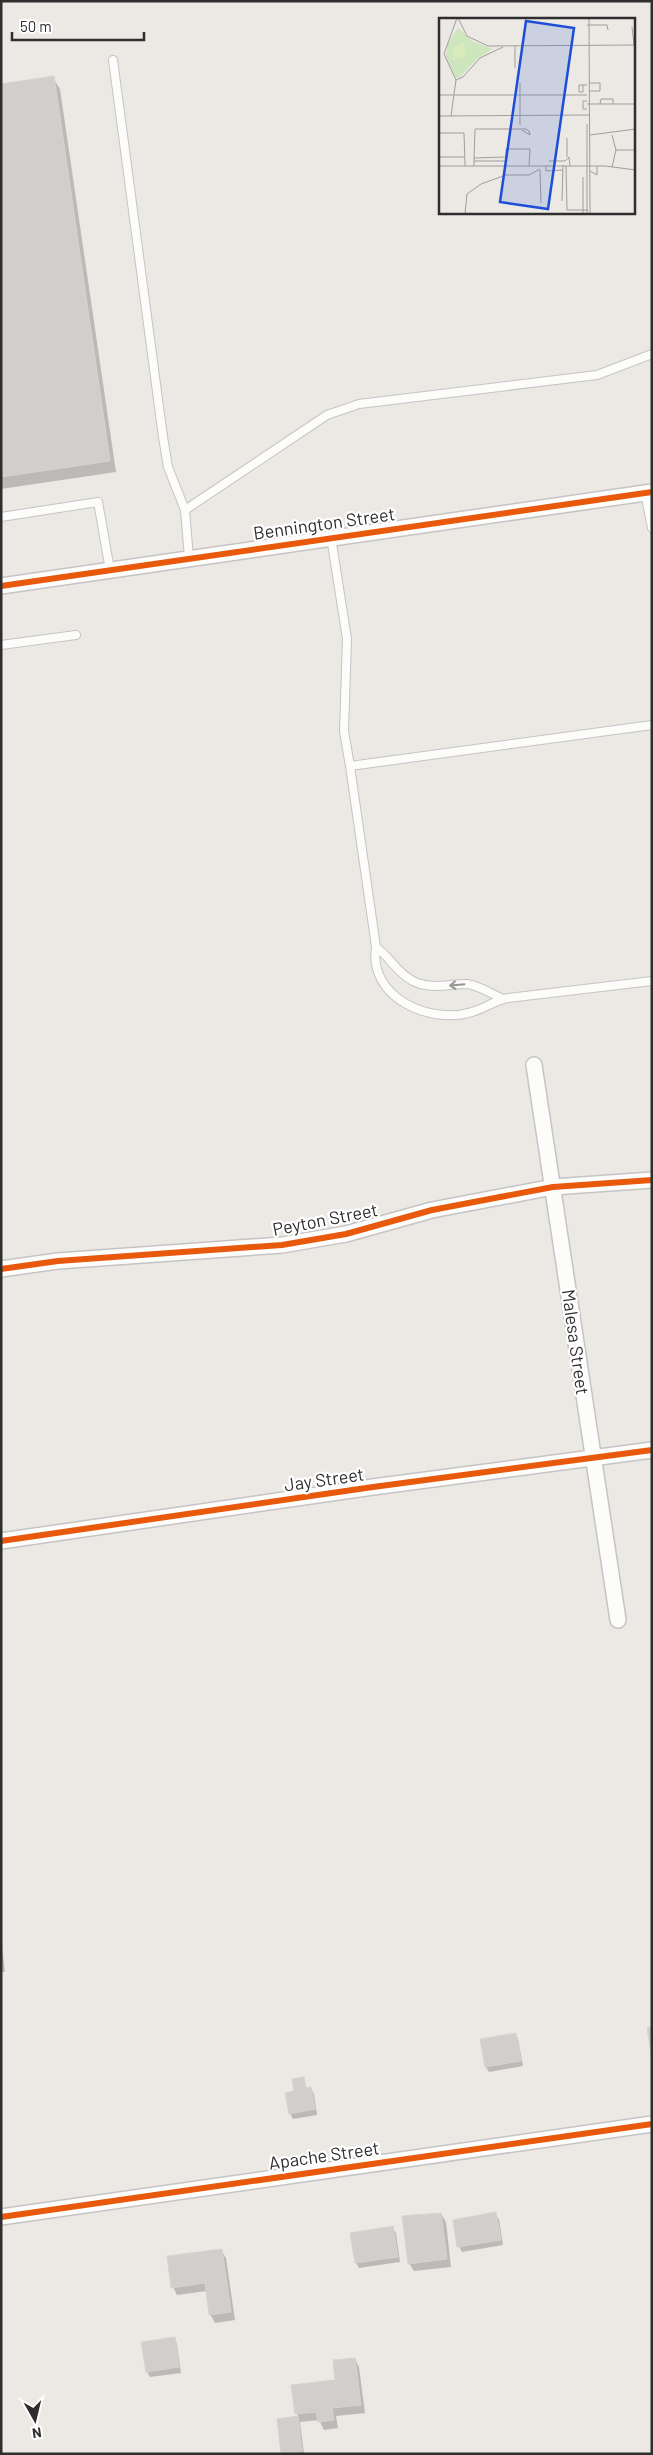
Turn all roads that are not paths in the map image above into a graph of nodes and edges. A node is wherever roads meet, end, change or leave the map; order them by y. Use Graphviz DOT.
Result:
graph roads {
  1 [pos="113,60"];
  2 [pos="652,354"];
  3 [pos="649,492"];
  4 [pos="185,510"];
  5 [pos="1,517"];
  6 [pos="652,528"];
  7 [pos="331,537"];
  8 [pos="189,558"];
  9 [pos="110,570"];
  10 [pos="1,586"];
  11 [pos="76,635"];
  12 [pos="1,645"];
  13 [pos="652,725"];
  14 [pos="350,766"];
  15 [pos="376,947"];
  16 [pos="652,981"];
  17 [pos="503,999"];
  18 [pos="534,1065"];
  19 [pos="652,1180"];
  20 [pos="553,1187"];
  21 [pos="1,1269"];
  22 [pos="652,1450"];
  23 [pos="593,1458"];
  24 [pos="1,1541"];
  25 [pos="618,1620"];
  26 [pos="652,2124"];
  27 [pos="1,2217"];
  1 -- 4 [label="lane"];
  2 -- 4 [label="lane"];
  3 -- 6 [label="lane"];
  3 -- 7 [label="street, Bennington Street"];
  4 -- 8 [label="lane"];
  5 -- 9 [label="lane"];
  7 -- 8 [label="street, Bennington Street"];
  7 -- 14 [label="lane"];
  8 -- 9 [label="street, Bennington Street"];
  9 -- 10 [label="street, Bennington Street"];
  11 -- 12 [label="lane"];
  13 -- 14 [label="lane"];
  14 -- 15 [label="lane"];
  17 -- 15 [label="lane, one-way"];
  15 -- 17 [label="lane"];
  16 -- 17 [label="lane"];
  18 -- 20 [label="street, Malesa Street"];
  19 -- 20 [label="street, Peyton Street"];
  20 -- 21 [label="street, Peyton Street"];
  20 -- 23 [label="street, Malesa Street"];
  22 -- 23 [label="street, Jay Street"];
  23 -- 24 [label="street, Jay Street"];
  23 -- 25 [label="street, Malesa Street"];
  26 -- 27 [label="street, Apache Street"];
}
